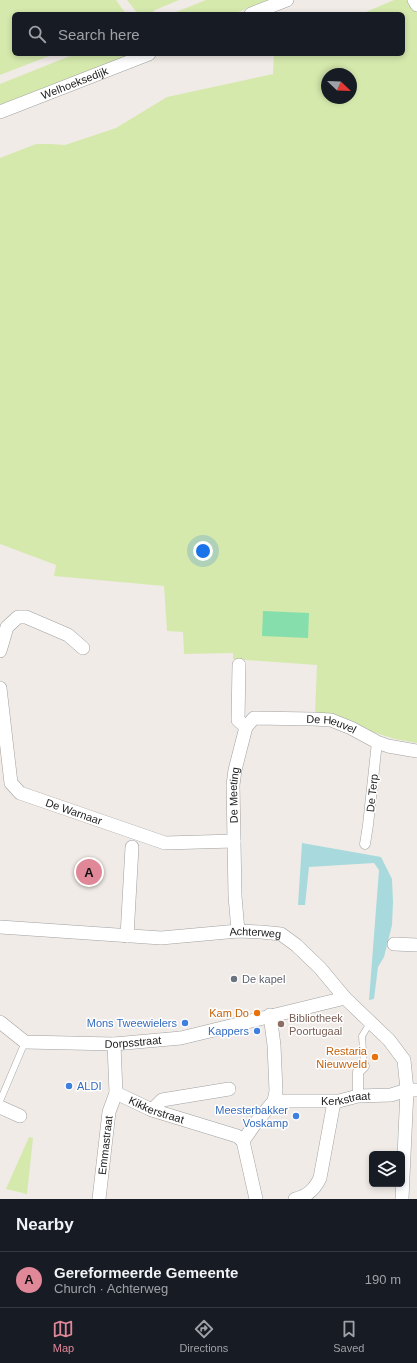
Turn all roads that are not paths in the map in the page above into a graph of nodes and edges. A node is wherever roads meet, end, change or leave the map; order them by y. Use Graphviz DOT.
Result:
graph roads {
  1 [pos="287,0"];
  2 [pos="414,0"];
  3 [pos="417,5"];
  4 [pos="256,12"];
  5 [pos="144,56"];
  6 [pos="0,112"];
  7 [pos="83,648"];
  8 [pos="0,651"];
  9 [pos="239,665"];
  10 [pos="0,688"];
  11 [pos="246,727"];
  12 [pos="378,742"];
  13 [pos="417,751"];
  14 [pos="234,841"];
  15 [pos="365,844"];
  16 [pos="132,847"];
  17 [pos="0,927"];
  18 [pos="238,931"];
  19 [pos="127,936"];
  20 [pos="394,944"];
  21 [pos="417,945"];
  22 [pos="345,998"];
  23 [pos="270,1015"];
  24 [pos="0,1022"];
  25 [pos="370,1023"];
  26 [pos="26,1042"];
  27 [pos="114,1044"];
  28 [pos="364,1066"];
  29 [pos="229,1089"];
  30 [pos="412,1090"];
  31 [pos="116,1093"];
  32 [pos="358,1096"];
  33 [pos="0,1101"];
  34 [pos="274,1101"];
  35 [pos="337,1102"];
  36 [pos="0,1108"];
  37 [pos="152,1110"];
  38 [pos="20,1116"];
  39 [pos="243,1141"];
  40 [pos="99,1199"];
  41 [pos="256,1199"];
  42 [pos="295,1199"];
  43 [pos="402,1199"];
  1 -- 4 [label="street"];
  2 -- 3 [label="street"];
  5 -- 6 [label="street, Welhoeksedijk"];
  7 -- 8 [label="street"];
  9 -- 11 [label="street"];
  10 -- 14 [label="street, De Warnaar"];
  11 -- 12 [label="street, De Heuvel"];
  11 -- 14 [label="street, De Meeting"];
  12 -- 13 [label="street, De Heuvel"];
  12 -- 15 [label="street, De Terp"];
  14 -- 18 [label="street, De Meeting"];
  16 -- 19 [label="street"];
  17 -- 19 [label="street, Achterweg"];
  18 -- 19 [label="street, Achterweg"];
  18 -- 22 [label="street, Achterweg"];
  20 -- 21 [label="street"];
  22 -- 23 [label="street, Dorpsstraat"];
  22 -- 25 [label="street, Achterweg"];
  23 -- 27 [label="street, Dorpsstraat"];
  23 -- 34 [label="street"];
  24 -- 26 [label="street"];
  25 -- 28 [label="lane"];
  25 -- 30 [label="street, Achterweg"];
  26 -- 27 [label="street, Dorpsstraat"];
  26 -- 33 [label="lane"];
  27 -- 31 [label="street, Kikkerstraat"];
  28 -- 32 [label="street"];
  29 -- 37 [label="street"];
  30 -- 32 [label="street, Kerkstraat"];
  30 -- 43 [label="street, Achterweg"];
  31 -- 37 [label="street, Kikkerstraat"];
  31 -- 40 [label="street, Emmastraat"];
  32 -- 35 [label="street, Kerkstraat"];
  34 -- 35 [label="street, Kerkstraat"];
  34 -- 39 [label="street"];
  35 -- 42 [label="street"];
  36 -- 38 [label="street"];
  37 -- 39 [label="street, Kikkerstraat"];
  39 -- 41 [label="street"];
}
